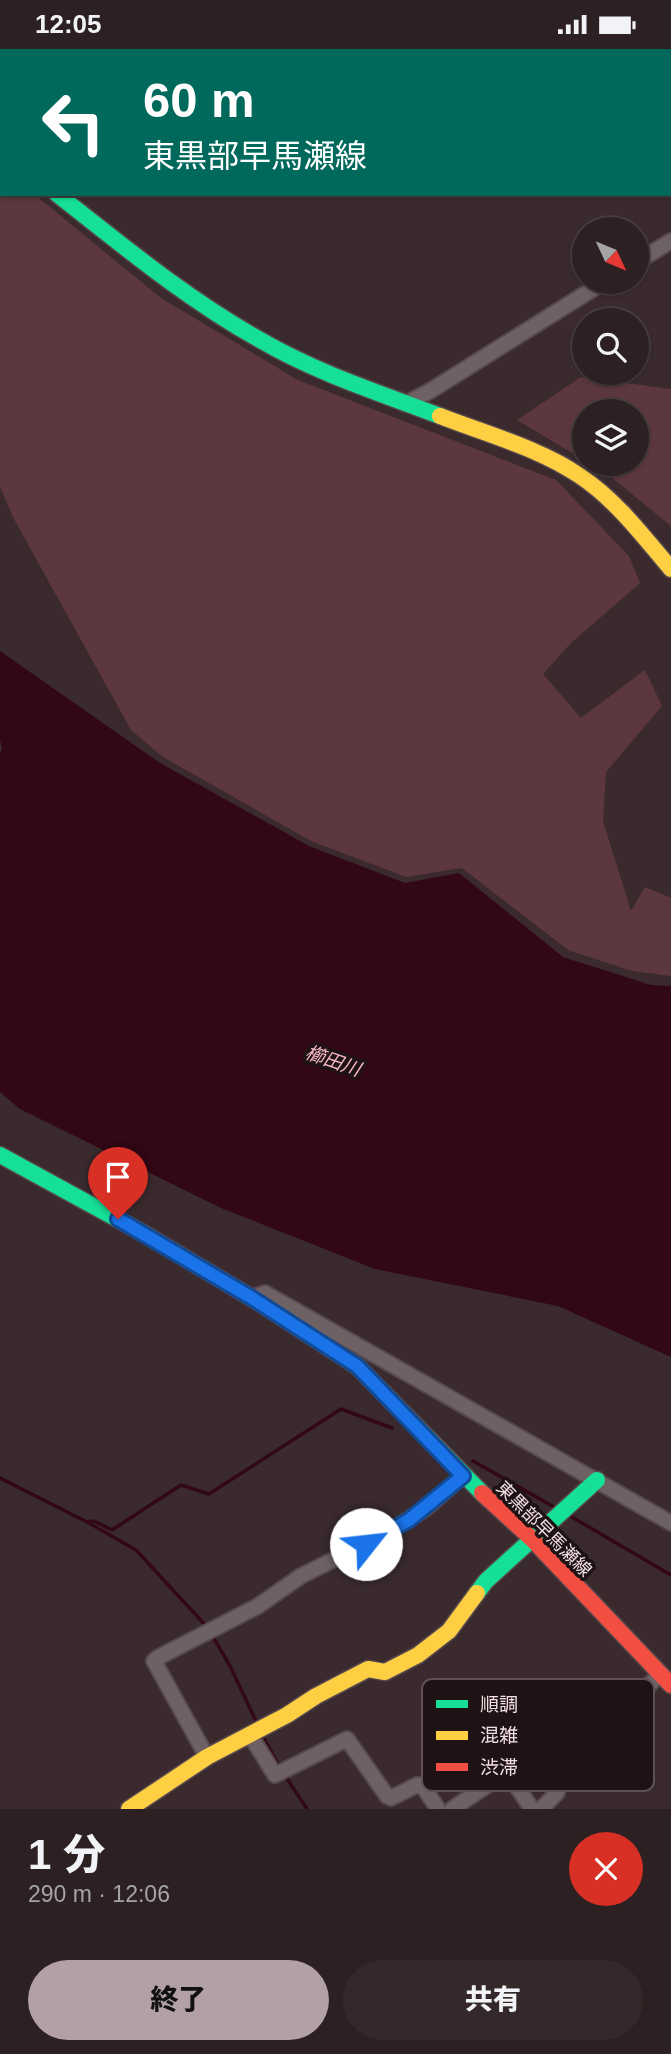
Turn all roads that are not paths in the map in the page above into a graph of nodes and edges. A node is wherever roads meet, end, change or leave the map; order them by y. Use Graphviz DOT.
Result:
graph roads {
  1 [pos="60,196"];
  2 [pos="671,241"];
  3 [pos="649,255"];
  4 [pos="585,294"];
  5 [pos="405,404"];
  6 [pos="671,569"];
  7 [pos="0,1155"];
  8 [pos="252,1298"];
  9 [pos="463,1476"];
  10 [pos="597,1480"];
  11 [pos="671,1523"];
  12 [pos="536,1536"];
  13 [pos="665,1680"];
  14 [pos="258,1731"];
  15 [pos="206,1758"];
  16 [pos="422,1785"];
  17 [pos="426,1791"];
  18 [pos="479,1791"];
  19 [pos="520,1791"];
  20 [pos="557,1791"];
  21 [pos="129,1809"];
  22 [pos="438,1809"];
  23 [pos="452,1809"];
  24 [pos="532,1809"];
  25 [pos="541,1809"];
  1 -- 5 [label="street"];
  2 -- 3 [label="street"];
  4 -- 5 [label="street"];
  5 -- 6 [label="street"];
  7 -- 8 [label="street, 東黒部早馬瀬線"];
  8 -- 9 [label="street, 東黒部早馬瀬線"];
  8 -- 10 [label="street"];
  9 -- 12 [label="street, 東黒部早馬瀬線"];
  9 -- 15 [label="street"];
  10 -- 11 [label="street"];
  10 -- 12 [label="street"];
  12 -- 13 [label="street, 東黒部早馬瀬線"];
  12 -- 14 [label="street"];
  14 -- 15 [label="street"];
  14 -- 16 [label="street"];
  15 -- 21 [label="street"];
  17 -- 22 [label="street"];
  18 -- 23 [label="street"];
  19 -- 24 [label="street"];
  20 -- 25 [label="street"];
}
